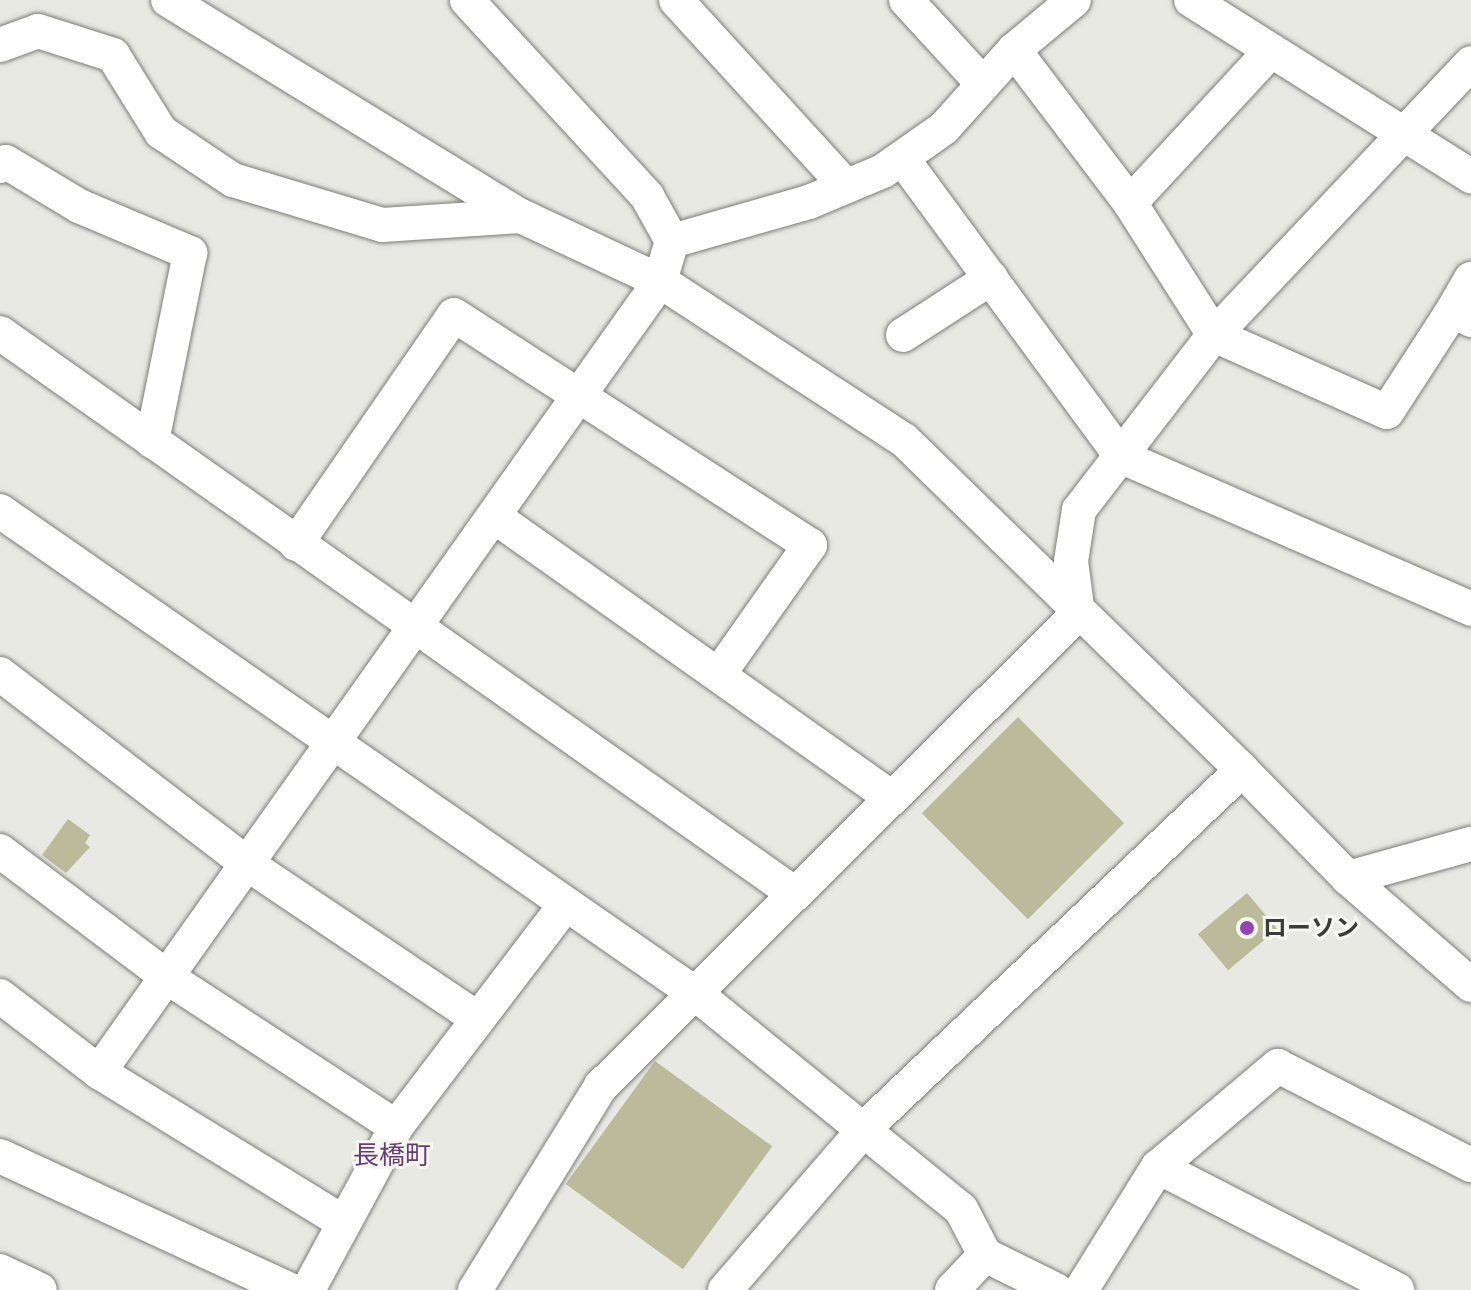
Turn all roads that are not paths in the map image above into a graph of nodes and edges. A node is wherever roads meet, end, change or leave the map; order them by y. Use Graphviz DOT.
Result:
graph roads {
  1 [pos="467,0"];
  2 [pos="676,0"];
  3 [pos="906,0"];
  4 [pos="1074,0"];
  5 [pos="1191,0"];
  6 [pos="173,1"];
  7 [pos="0,45"];
  8 [pos="1014,50"];
  9 [pos="1271,51"];
  10 [pos="1471,63"];
  11 [pos="983,84"];
  12 [pos="1399,132"];
  13 [pos="902,158"];
  14 [pos="0,166"];
  15 [pos="1471,176"];
  16 [pos="846,186"];
  17 [pos="1130,203"];
  18 [pos="521,216"];
  19 [pos="672,241"];
  20 [pos="991,278"];
  21 [pos="1471,279"];
  22 [pos="660,281"];
  23 [pos="1462,315"];
  24 [pos="0,333"];
  25 [pos="903,335"];
  26 [pos="1214,335"];
  27 [pos="580,397"];
  28 [pos="152,441"];
  29 [pos="1122,457"];
  30 [pos="495,517"];
  31 [pos="5,524"];
  32 [pos="296,544"];
  33 [pos="1471,609"];
  34 [pos="1078,614"];
  35 [pos="416,631"];
  36 [pos="721,671"];
  37 [pos="0,674"];
  38 [pos="338,744"];
  39 [pos="1242,770"];
  40 [pos="892,798"];
  41 [pos="1471,844"];
  42 [pos="0,851"];
  43 [pos="246,863"];
  44 [pos="1348,878"];
  45 [pos="795,894"];
  46 [pos="566,904"];
  47 [pos="167,977"];
  48 [pos="1471,985"];
  49 [pos="696,994"];
  50 [pos="0,996"];
  51 [pos="474,1016"];
  52 [pos="99,1072"];
  53 [pos="867,1126"];
  54 [pos="396,1127"];
  55 [pos="0,1156"];
  56 [pos="1471,1165"];
  57 [pos="1158,1167"];
  58 [pos="340,1220"];
  59 [pos="985,1255"];
  60 [pos="0,1271"];
  61 [pos="40,1290"];
  62 [pos="290,1290"];
  63 [pos="308,1290"];
  64 [pos="475,1290"];
  65 [pos="725,1290"];
  66 [pos="952,1290"];
  67 [pos="1056,1290"];
  68 [pos="1081,1290"];
  69 [pos="1397,1290"];
  1 -- 19 [label="street"];
  2 -- 16 [label="street"];
  3 -- 11 [label="street"];
  4 -- 8 [label="street"];
  5 -- 9 [label="street"];
  6 -- 18 [label="street"];
  7 -- 18 [label="street"];
  8 -- 11 [label="street"];
  8 -- 17 [label="street"];
  9 -- 12 [label="street"];
  9 -- 17 [label="street"];
  10 -- 12 [label="street"];
  11 -- 13 [label="street"];
  12 -- 15 [label="street"];
  12 -- 26 [label="street"];
  13 -- 16 [label="street"];
  13 -- 20 [label="street"];
  14 -- 28 [label="street"];
  16 -- 19 [label="street"];
  17 -- 26 [label="street"];
  18 -- 22 [label="street"];
  19 -- 22 [label="street"];
  20 -- 25 [label="street"];
  20 -- 29 [label="street"];
  21 -- 23 [label="street"];
  22 -- 27 [label="street"];
  22 -- 34 [label="street"];
  23 -- 26 [label="street"];
  24 -- 28 [label="street"];
  26 -- 29 [label="street"];
  27 -- 30 [label="street"];
  27 -- 32 [label="street"];
  27 -- 36 [label="street"];
  28 -- 32 [label="street"];
  29 -- 33 [label="street"];
  29 -- 34 [label="street"];
  30 -- 35 [label="street"];
  30 -- 36 [label="street"];
  31 -- 38 [label="street"];
  32 -- 35 [label="street"];
  34 -- 39 [label="street"];
  34 -- 40 [label="street"];
  35 -- 38 [label="street"];
  35 -- 45 [label="street"];
  36 -- 40 [label="street"];
  37 -- 43 [label="street"];
  38 -- 43 [label="street"];
  38 -- 46 [label="street"];
  39 -- 44 [label="street"];
  39 -- 53 [label="street"];
  40 -- 45 [label="street"];
  41 -- 44 [label="street"];
  42 -- 47 [label="street"];
  43 -- 47 [label="street"];
  43 -- 51 [label="street"];
  44 -- 48 [label="street"];
  45 -- 49 [label="street"];
  46 -- 49 [label="street"];
  46 -- 51 [label="street"];
  47 -- 52 [label="street"];
  47 -- 54 [label="street"];
  49 -- 53 [label="street"];
  49 -- 64 [label="street"];
  50 -- 52 [label="street"];
  51 -- 54 [label="street"];
  52 -- 58 [label="street"];
  53 -- 59 [label="street"];
  53 -- 65 [label="street"];
  54 -- 58 [label="street"];
  55 -- 62 [label="street"];
  56 -- 57 [label="street"];
  57 -- 68 [label="street"];
  57 -- 69 [label="street"];
  58 -- 63 [label="street"];
  59 -- 66 [label="street"];
  59 -- 67 [label="street"];
  60 -- 61 [label="street"];
}
